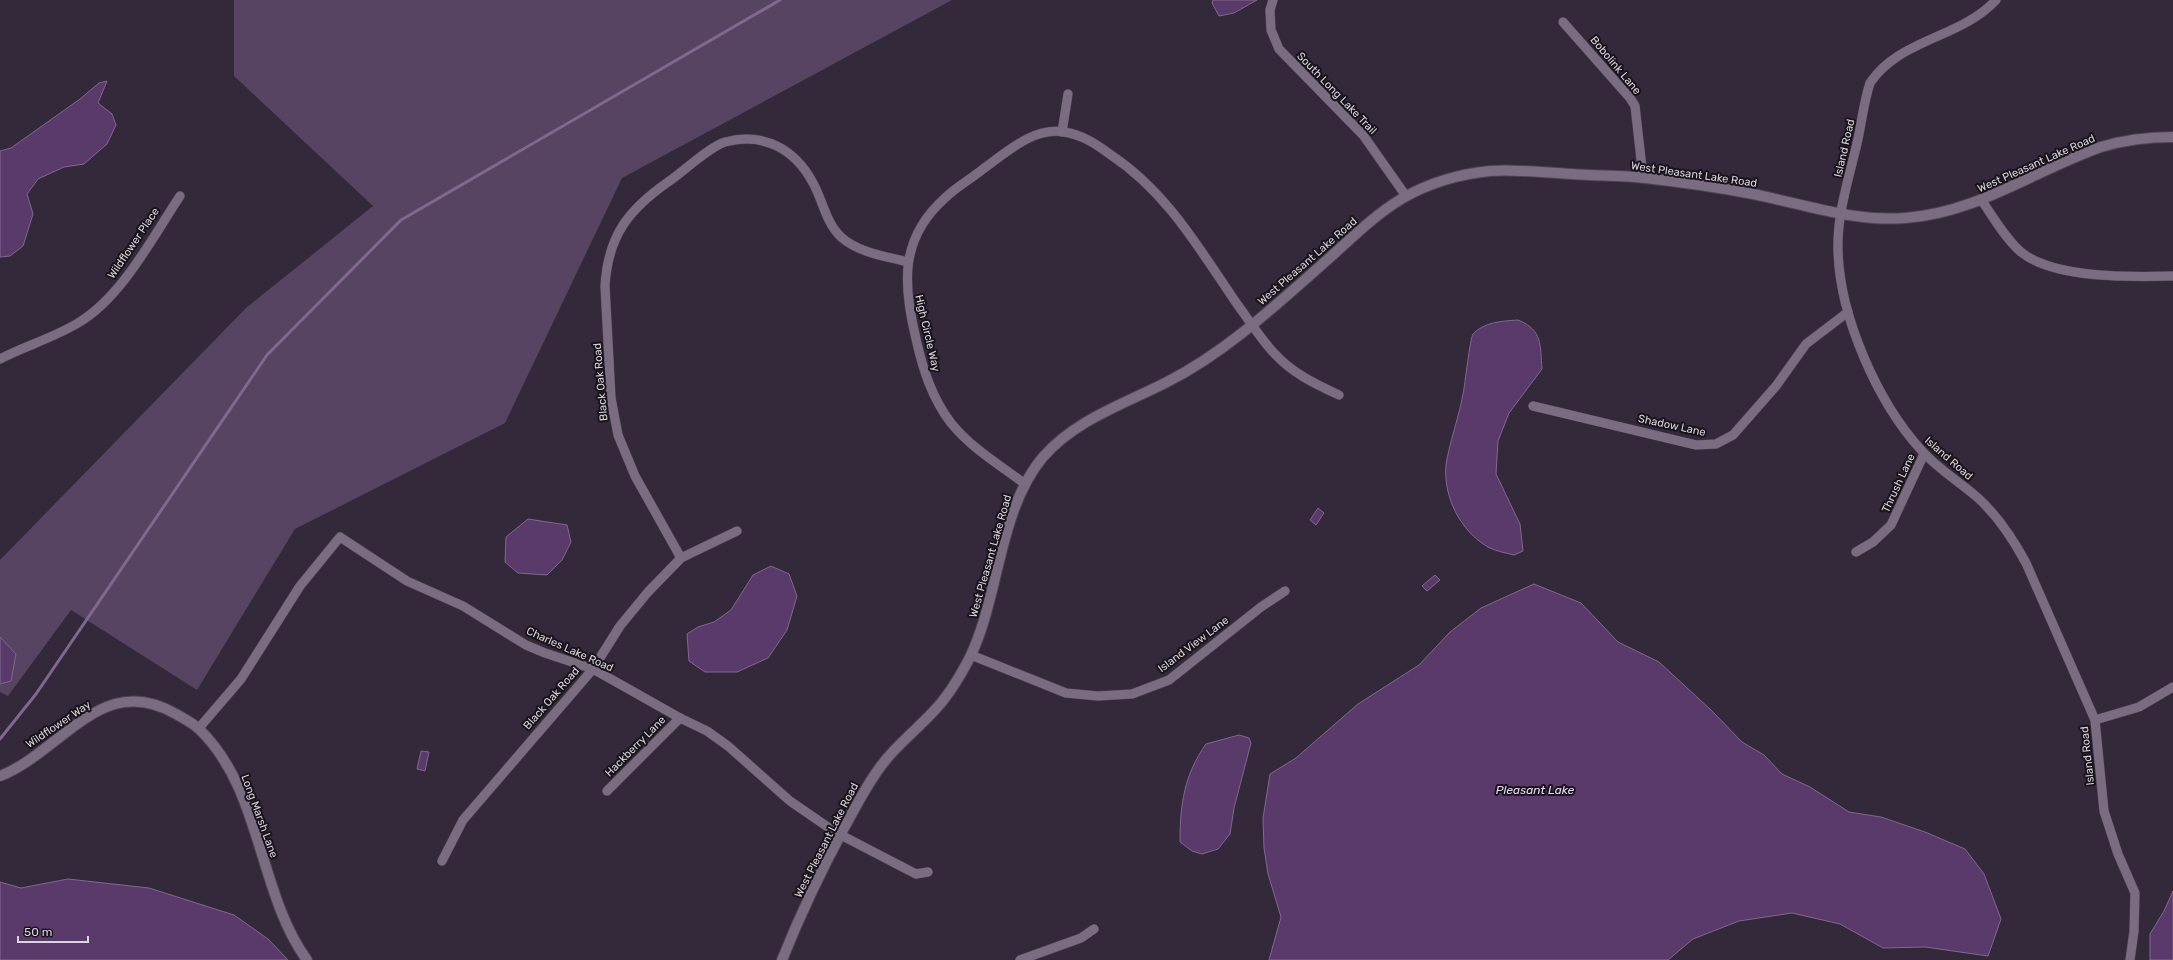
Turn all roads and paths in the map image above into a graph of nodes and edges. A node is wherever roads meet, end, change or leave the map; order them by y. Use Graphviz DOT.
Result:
graph roads {
  1 [pos="1273,0"];
  2 [pos="1996,0"];
  3 [pos="1563,22"];
  4 [pos="1068,94"];
  5 [pos="1062,132"];
  6 [pos="2173,136"];
  7 [pos="1643,178"];
  8 [pos="180,196"];
  9 [pos="1406,196"];
  10 [pos="1982,201"];
  11 [pos="1841,214"];
  12 [pos="908,262"];
  13 [pos="2173,276"];
  14 [pos="1848,312"];
  15 [pos="1252,324"];
  16 [pos="0,359"];
  17 [pos="1340,395"];
  18 [pos="1532,406"];
  19 [pos="1924,454"];
  20 [pos="1025,484"];
  21 [pos="737,531"];
  22 [pos="1856,552"];
  23 [pos="681,558"];
  24 [pos="1284,591"];
  25 [pos="971,655"];
  26 [pos="593,669"];
  27 [pos="2173,687"];
  28 [pos="680,718"];
  29 [pos="2095,720"];
  30 [pos="199,728"];
  31 [pos="0,776"];
  32 [pos="607,791"];
  33 [pos="841,835"];
  34 [pos="442,861"];
  35 [pos="928,872"];
  36 [pos="1094,929"];
  37 [pos="307,960"];
  38 [pos="782,960"];
  39 [pos="1020,960"];
  40 [pos="2130,960"];
  1 -- 9 [label="street, South Long Lake Trail"];
  2 -- 11 [label="street, Island Road"];
  3 -- 7 [label="street, Bobolink Lane"];
  4 -- 5 [label="street"];
  5 -- 12 [label="street, High Circle Way"];
  5 -- 15 [label="street, High Circle Way"];
  6 -- 10 [label="street, West Pleasant Lake Road"];
  7 -- 9 [label="street, West Pleasant Lake Road"];
  7 -- 11 [label="street, West Pleasant Lake Road"];
  8 -- 16 [label="street, Wildflower Place"];
  9 -- 15 [label="street, West Pleasant Lake Road"];
  10 -- 11 [label="street, West Pleasant Lake Road"];
  10 -- 13 [label="street"];
  11 -- 14 [label="street, Island Road"];
  12 -- 20 [label="street, High Circle Way"];
  12 -- 23 [label="street, Black Oak Road"];
  14 -- 18 [label="street, Shadow Lane"];
  14 -- 19 [label="street, Island Road"];
  15 -- 17 [label="street, High Circle Way"];
  15 -- 20 [label="street, West Pleasant Lake Road"];
  19 -- 22 [label="street, Thrush Lane"];
  19 -- 29 [label="street, Island Road"];
  20 -- 25 [label="street, West Pleasant Lake Road"];
  21 -- 23 [label="street"];
  23 -- 26 [label="street, Black Oak Road"];
  24 -- 25 [label="street, Island View Lane"];
  25 -- 33 [label="street, West Pleasant Lake Road"];
  26 -- 28 [label="street, Charles Lake Road"];
  26 -- 30 [label="street, Charles Lake Road"];
  26 -- 34 [label="street, Black Oak Road"];
  27 -- 29 [label="street"];
  28 -- 32 [label="street, Hackberry Lane"];
  28 -- 33 [label="street, Charles Lake Road"];
  29 -- 40 [label="street, Island Road"];
  30 -- 31 [label="street, Wildflower Way"];
  30 -- 37 [label="street, Long Marsh Lane"];
  33 -- 35 [label="street, Charles Lake Road"];
  33 -- 38 [label="street, West Pleasant Lake Road"];
  36 -- 39 [label="street"];
}
